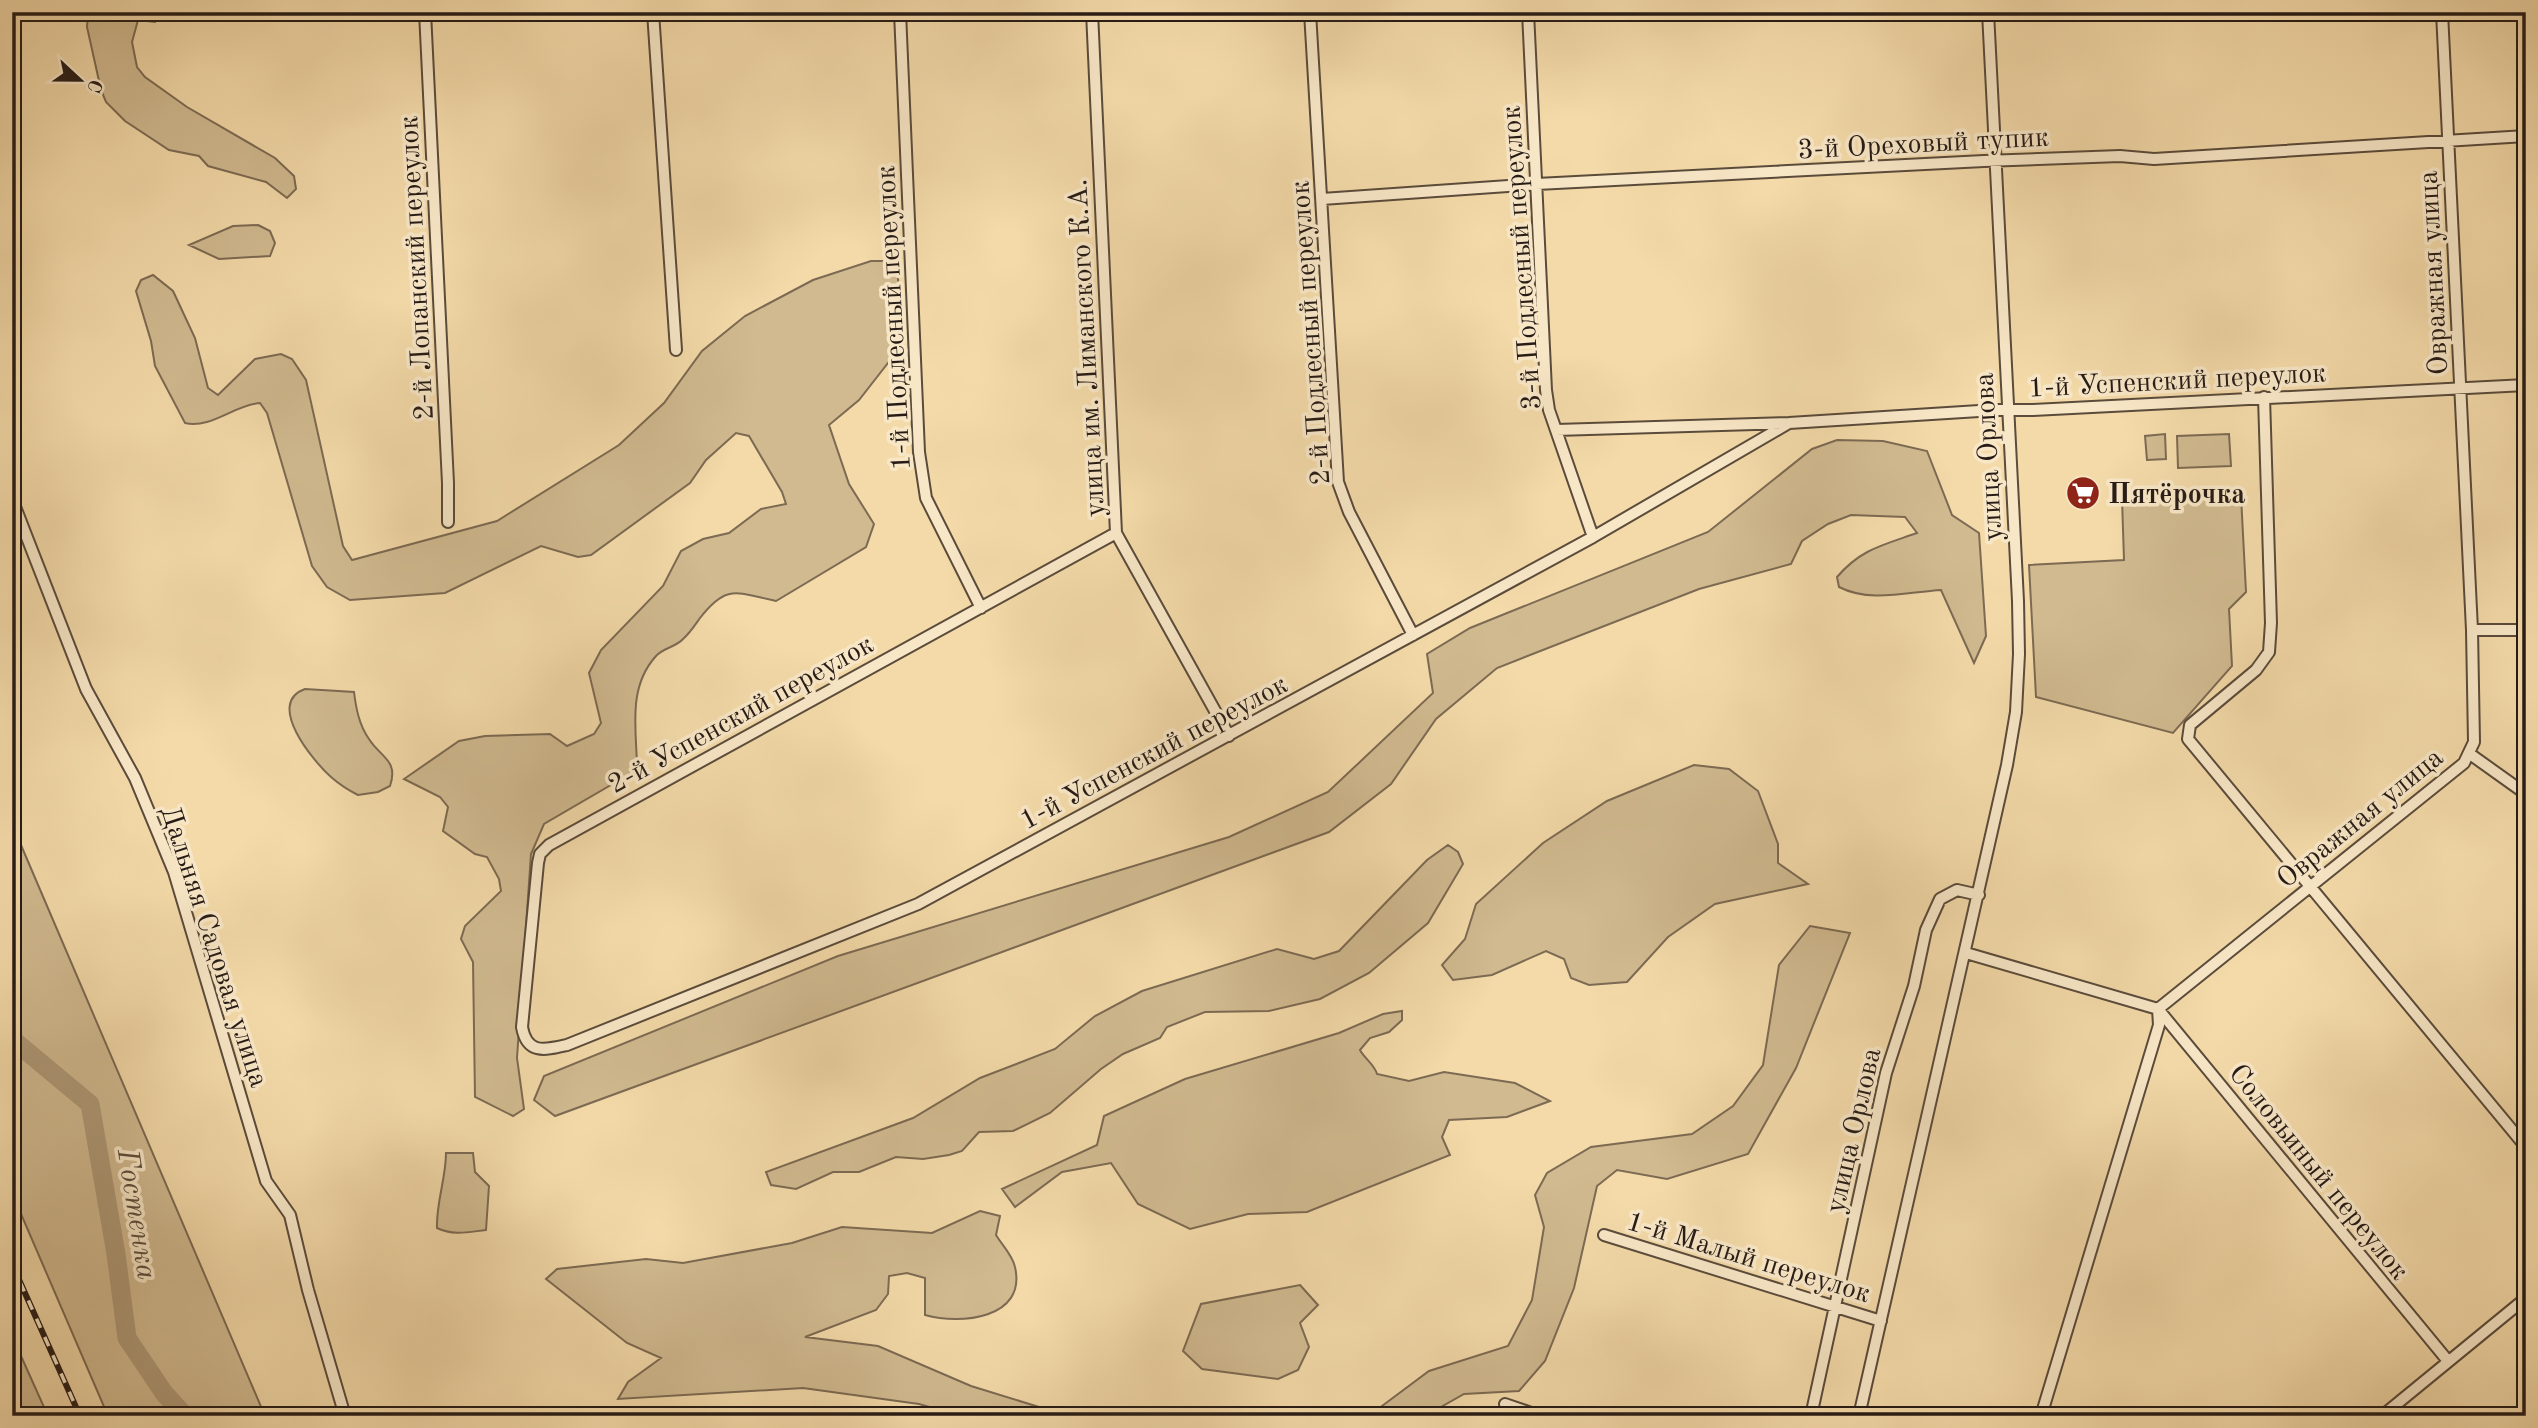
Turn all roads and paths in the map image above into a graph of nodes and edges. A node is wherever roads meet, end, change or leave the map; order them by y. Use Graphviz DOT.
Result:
graph roads {
  1 [pos="425,12"];
  2 [pos="653,12"];
  3 [pos="900,12"];
  4 [pos="1092,12"];
  5 [pos="1310,12"];
  6 [pos="1528,12"];
  7 [pos="1988,12"];
  8 [pos="2442,12"];
  9 [pos="2526,136"];
  10 [pos="2448,139"];
  11 [pos="1995,161"];
  12 [pos="1538,184"];
  13 [pos="1322,199"];
  14 [pos="676,350"];
  15 [pos="2526,385"];
  16 [pos="2460,389"];
  17 [pos="2264,397"];
  18 [pos="2008,411"];
  19 [pos="1789,423"];
  20 [pos="1556,430"];
  21 [pos="12,499"];
  22 [pos="448,522"];
  23 [pos="1116,533"];
  24 [pos="1593,537"];
  25 [pos="981,608"];
  26 [pos="2472,630"];
  27 [pos="2526,630"];
  28 [pos="1413,635"];
  29 [pos="1230,736"];
  30 [pos="2470,754"];
  31 [pos="2526,794"];
  32 [pos="2310,886"];
  33 [pos="1979,895"];
  34 [pos="1966,953"];
  35 [pos="2158,1009"];
  36 [pos="522,1027"];
  37 [pos="2526,1147"];
  38 [pos="1604,1235"];
  39 [pos="2526,1298"];
  40 [pos="1836,1308"];
  41 [pos="1881,1321"];
  42 [pos="2448,1361"];
  43 [pos="1504,1404"];
  44 [pos="345,1416"];
  45 [pos="1540,1416"];
  46 [pos="1811,1416"];
  47 [pos="1858,1416"];
  48 [pos="2041,1416"];
  49 [pos="2382,1416"];
  1 -- 22 [label="street, 2-й Лопанский переулок"];
  2 -- 14 [label="street"];
  3 -- 25 [label="street, 1-й Подлесный переулок"];
  4 -- 23 [label="street, улица им. Лиманского К.А."];
  5 -- 13 [label="street, 2-й Подлесный переулок"];
  6 -- 12 [label="street, 3-й Подлесный переулок"];
  7 -- 11 [label="street, улица Орлова"];
  8 -- 10 [label="street, Овражная улица"];
  9 -- 10 [label="street, 3-й Ореховый тупик"];
  10 -- 11 [label="street, 3-й Ореховый тупик"];
  10 -- 16 [label="street, Овражная улица"];
  11 -- 12 [label="street, 3-й Ореховый тупик"];
  11 -- 18 [label="street, улица Орлова"];
  12 -- 13 [label="street, 3-й Ореховый тупик"];
  12 -- 20 [label="street, 3-й Подлесный переулок"];
  13 -- 28 [label="street, 2-й Подлесный переулок"];
  15 -- 16 [label="street, 1-й Успенский переулок"];
  16 -- 17 [label="street, 1-й Успенский переулок"];
  16 -- 26 [label="street, Овражная улица"];
  17 -- 18 [label="street, 1-й Успенский переулок"];
  17 -- 32 [label="street"];
  18 -- 19 [label="street, 1-й Успенский переулок"];
  18 -- 33 [label="street, улица Орлова"];
  19 -- 20 [label="street, 1-й Успенский переулок"];
  19 -- 24 [label="street, 1-й Успенский переулок"];
  20 -- 24 [label="street, 3-й Подлесный переулок"];
  21 -- 44 [label="street, Дальняя Садовая улица"];
  23 -- 25 [label="street, 2-й Успенский переулок"];
  23 -- 29 [label="street, улица им. Лиманского К.А."];
  24 -- 28 [label="street, 1-й Успенский переулок"];
  25 -- 36 [label="street, 2-й Успенский переулок"];
  26 -- 27 [label="street"];
  26 -- 30 [label="street, Овражная улица"];
  28 -- 29 [label="street, 1-й Успенский переулок"];
  29 -- 36 [label="street, 1-й Успенский переулок"];
  30 -- 31 [label="street"];
  30 -- 32 [label="street, Овражная улица"];
  32 -- 35 [label="street, Овражная улица"];
  32 -- 37 [label="street"];
  33 -- 34 [label="street, улица Орлова"];
  33 -- 40 [label="street, улица Орлова"];
  34 -- 35 [label="street"];
  34 -- 41 [label="street, улица Орлова"];
  35 -- 42 [label="street, Соловьиный переулок"];
  35 -- 48 [label="street"];
  38 -- 40 [label="street, 1-й Малый переулок"];
  39 -- 42 [label="street"];
  40 -- 41 [label="street, 1-й Малый переулок"];
  40 -- 46 [label="street, улица Орлова"];
  41 -- 47 [label="street, улица Орлова"];
  42 -- 49 [label="street"];
  43 -- 45 [label="street"];
}
